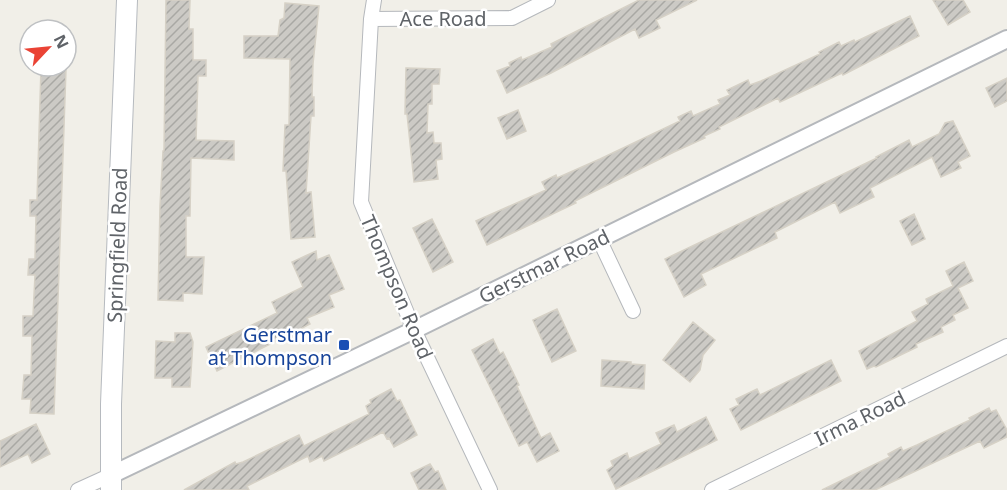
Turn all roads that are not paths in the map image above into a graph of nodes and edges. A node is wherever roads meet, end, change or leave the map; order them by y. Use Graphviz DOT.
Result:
graph roads {
  1 [pos="127,0"];
  2 [pos="374,0"];
  3 [pos="548,0"];
  4 [pos="371,19"];
  5 [pos="1007,39"];
  6 [pos="599,239"];
  7 [pos="633,311"];
  8 [pos="414,330"];
  9 [pos="1007,346"];
  10 [pos="111,483"];
  11 [pos="78,490"];
  12 [pos="490,490"];
  13 [pos="712,490"];
  1 -- 10 [label="main road, Springfield Road"];
  2 -- 4 [label="street, Thompson Road"];
  3 -- 4 [label="street, Ace Road"];
  4 -- 8 [label="street, Thompson Road"];
  5 -- 6 [label="street, Gerstmar Road"];
  6 -- 7 [label="street"];
  6 -- 8 [label="street, Gerstmar Road"];
  8 -- 10 [label="street, Gerstmar Road"];
  8 -- 12 [label="street, Thompson Road"];
  9 -- 13 [label="street, Irma Road"];
  10 -- 11 [label="street, Gerstmar Road"];
}
